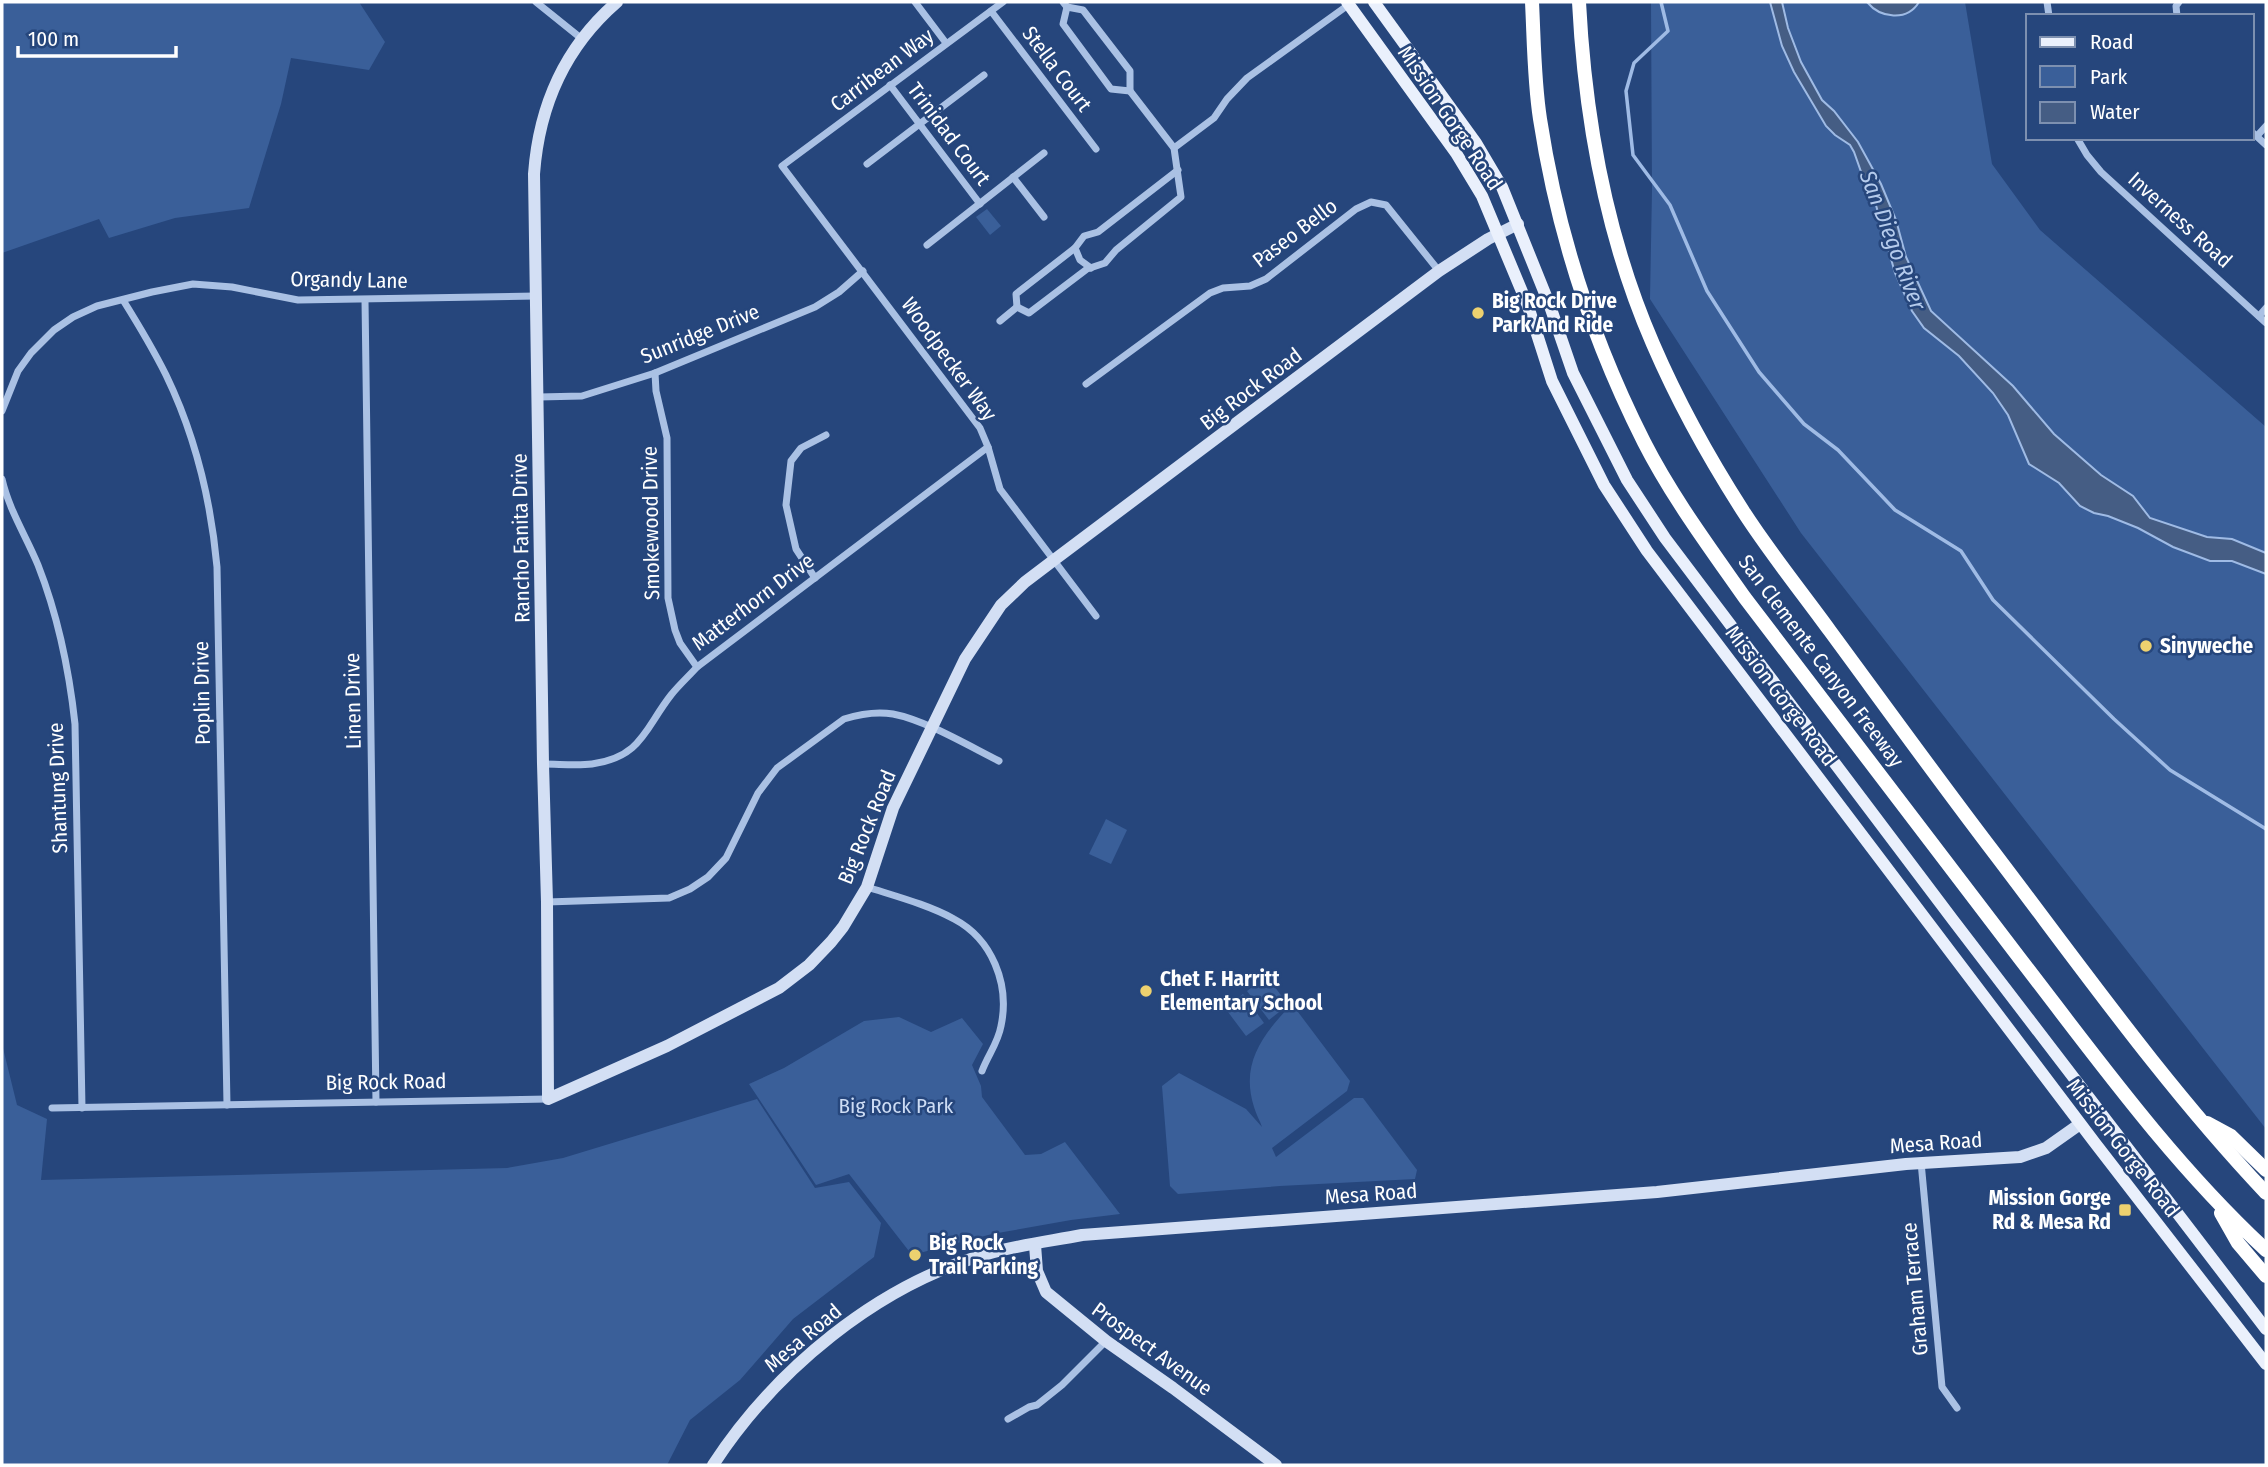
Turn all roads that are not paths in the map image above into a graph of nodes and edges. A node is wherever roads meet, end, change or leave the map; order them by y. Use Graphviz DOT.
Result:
graph roads {
  1 [pos="536,2"];
  2 [pos="617,2"];
  3 [pos="915,2"];
  4 [pos="1003,2"];
  5 [pos="1374,2"];
  6 [pos="1532,2"];
  7 [pos="1579,2"];
  8 [pos="1350,3"];
  9 [pos="1065,4"];
  10 [pos="990,11"];
  11 [pos="582,39"];
  12 [pos="946,43"];
  13 [pos="984,75"];
  14 [pos="890,85"];
  15 [pos="1129,91"];
  16 [pos="920,124"];
  17 [pos="2266,126"];
  18 [pos="2255,134"];
  19 [pos="2078,140"];
  20 [pos="2266,145"];
  21 [pos="1174,148"];
  22 [pos="1096,149"];
  23 [pos="1044,153"];
  24 [pos="867,164"];
  25 [pos="782,166"];
  26 [pos="1179,174"];
  27 [pos="1013,177"];
  28 [pos="980,204"];
  29 [pos="1044,217"];
  30 [pos="1518,224"];
  31 [pos="1498,233"];
  32 [pos="927,245"];
  33 [pos="1075,248"];
  34 [pos="1091,268"];
  35 [pos="863,271"];
  36 [pos="1439,271"];
  37 [pos="536,296"];
  38 [pos="123,300"];
  39 [pos="365,300"];
  40 [pos="1017,307"];
  41 [pos="2266,308"];
  42 [pos="2259,316"];
  43 [pos="1000,321"];
  44 [pos="2266,323"];
  45 [pos="655,373"];
  46 [pos="1086,384"];
  47 [pos="539,397"];
  48 [pos="2,411"];
  49 [pos="825,435"];
  50 [pos="988,447"];
  51 [pos="2,480"];
  52 [pos="1054,560"];
  53 [pos="815,578"];
  54 [pos="1096,616"];
  55 [pos="697,667"];
  56 [pos="931,728"];
  57 [pos="999,761"];
  58 [pos="543,764"];
  59 [pos="867,887"];
  60 [pos="547,902"];
  61 [pos="982,1071"];
  62 [pos="548,1098"];
  63 [pos="376,1102"];
  64 [pos="227,1105"];
  65 [pos="52,1108"];
  66 [pos="82,1108"];
  67 [pos="2098,1111"];
  68 [pos="2199,1119"];
  69 [pos="2080,1124"];
  70 [pos="1921,1162"];
  71 [pos="2266,1170"];
  72 [pos="2266,1193"];
  73 [pos="2212,1196"];
  74 [pos="1035,1245"];
  75 [pos="2266,1251"];
  76 [pos="2221,1270"];
  77 [pos="2266,1276"];
  78 [pos="2204,1283"];
  79 [pos="2266,1329"];
  80 [pos="1106,1341"];
  81 [pos="2266,1364"];
  82 [pos="1957,1408"];
  83 [pos="1008,1419"];
  84 [pos="713,1465"];
  85 [pos="1276,1465"];
  1 -- 11 [label="street"];
  2 -- 11 [label="street, Rancho Fanita Drive"];
  3 -- 12 [label="street"];
  4 -- 10 [label="street, Carribean Way"];
  5 -- 30 [label="main road, Mission Gorge Road"];
  6 -- 73 [label="highway, San Clemente Canyon Freeway"];
  7 -- 68 [label="highway, San Clemente Canyon Freeway"];
  8 -- 21 [label="street"];
  8 -- 31 [label="main road, Mission Gorge Road"];
  9 -- 15 [label="street"];
  9 -- 15 [label="street"];
  10 -- 12 [label="street, Carribean Way"];
  10 -- 22 [label="street, Stella Court"];
  11 -- 37 [label="street, Rancho Fanita Drive"];
  12 -- 14 [label="street, Carribean Way"];
  13 -- 16 [label="street"];
  14 -- 16 [label="street, Trinidad Court"];
  14 -- 25 [label="street, Carribean Way"];
  15 -- 21 [label="street"];
  16 -- 24 [label="street"];
  16 -- 28 [label="street, Trinidad Court"];
  17 -- 18 [label="street"];
  18 -- 20 [label="street"];
  19 -- 42 [label="street, Inverness Road"];
  21 -- 26 [label="street"];
  23 -- 27 [label="street"];
  25 -- 35 [label="street, Woodpecker Way"];
  26 -- 33 [label="street"];
  26 -- 34 [label="street"];
  27 -- 28 [label="street"];
  27 -- 29 [label="street"];
  28 -- 32 [label="street"];
  30 -- 31 [label="street, Big Rock Road"];
  30 -- 67 [label="main road, Mission Gorge Road"];
  31 -- 36 [label="street, Big Rock Road"];
  31 -- 69 [label="main road, Mission Gorge Road"];
  33 -- 34 [label="street"];
  33 -- 40 [label="street"];
  34 -- 40 [label="street"];
  35 -- 45 [label="street, Sunridge Drive"];
  35 -- 50 [label="street, Woodpecker Way"];
  36 -- 46 [label="street, Paseo Bello"];
  36 -- 52 [label="street, Big Rock Road"];
  37 -- 39 [label="street, Organdy Lane"];
  37 -- 47 [label="street, Rancho Fanita Drive"];
  38 -- 39 [label="street, Organdy Lane"];
  38 -- 48 [label="street"];
  38 -- 64 [label="street, Poplin Drive"];
  39 -- 63 [label="street, Linen Drive"];
  40 -- 43 [label="street"];
  41 -- 42 [label="street"];
  42 -- 44 [label="street, Inverness Road"];
  45 -- 47 [label="street, Sunridge Drive"];
  45 -- 55 [label="street, Smokewood Drive"];
  47 -- 58 [label="street, Rancho Fanita Drive"];
  49 -- 53 [label="street"];
  50 -- 52 [label="street, Woodpecker Way"];
  50 -- 53 [label="street, Matterhorn Drive"];
  51 -- 66 [label="street, Shantung Drive"];
  52 -- 54 [label="street, Woodpecker Way"];
  52 -- 56 [label="street, Big Rock Road"];
  53 -- 55 [label="street, Matterhorn Drive"];
  55 -- 58 [label="street, Matterhorn Drive"];
  56 -- 57 [label="street"];
  56 -- 59 [label="street, Big Rock Road"];
  56 -- 60 [label="street"];
  58 -- 60 [label="street, Rancho Fanita Drive"];
  59 -- 61 [label="street"];
  59 -- 62 [label="street, Big Rock Road"];
  60 -- 62 [label="street, Rancho Fanita Drive"];
  62 -- 63 [label="street, Big Rock Road"];
  63 -- 64 [label="street, Big Rock Road"];
  64 -- 66 [label="street, Big Rock Road"];
  65 -- 66 [label="street, Big Rock Road"];
  67 -- 69 [label="main road, Mesa Road"];
  67 -- 76 [label="main road, Mission Gorge Road"];
  68 -- 71 [label="highway"];
  68 -- 72 [label="highway, San Clemente Canyon Freeway"];
  69 -- 70 [label="street, Mesa Road"];
  69 -- 78 [label="main road, Mission Gorge Road"];
  70 -- 74 [label="street, Mesa Road"];
  70 -- 82 [label="street, Graham Terrace"];
  73 -- 75 [label="highway, San Clemente Canyon Freeway"];
  73 -- 77 [label="highway"];
  74 -- 80 [label="street, Prospect Avenue"];
  74 -- 84 [label="street, Mesa Road"];
  76 -- 78 [label="main road"];
  76 -- 79 [label="main road, Mission Gorge Road"];
  78 -- 81 [label="main road, Mission Gorge Road"];
  80 -- 83 [label="street"];
  80 -- 85 [label="street, Prospect Avenue"];
}
